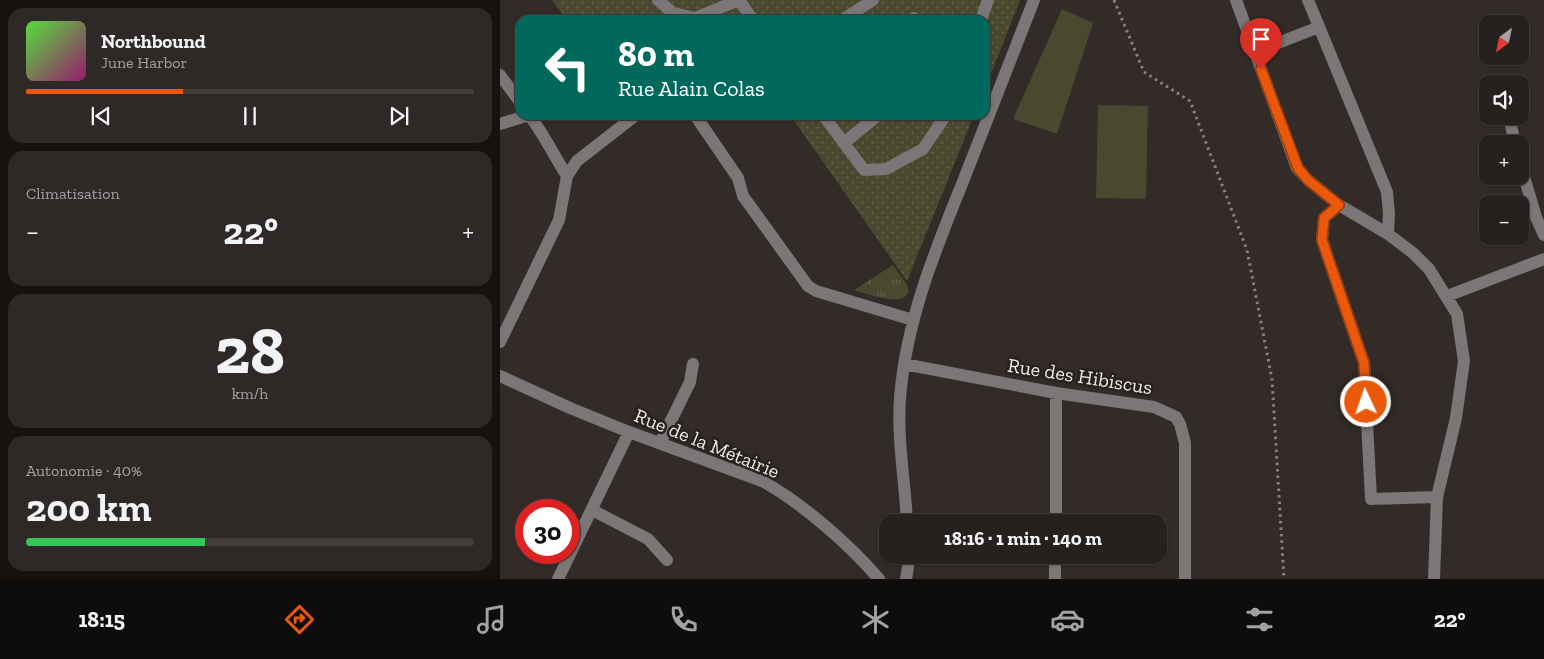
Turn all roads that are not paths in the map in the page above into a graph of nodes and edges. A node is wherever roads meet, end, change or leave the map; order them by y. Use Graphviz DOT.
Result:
graph roads {
  1 [pos="658,0"];
  2 [pos="872,0"];
  3 [pos="988,0"];
  4 [pos="1034,0"];
  5 [pos="1236,0"];
  6 [pos="1308,0"];
  7 [pos="725,3"];
  8 [pos="682,15"];
  9 [pos="701,15"];
  10 [pos="750,15"];
  11 [pos="850,15"];
  12 [pos="983,15"];
  13 [pos="1319,27"];
  14 [pos="1255,52"];
  15 [pos="500,75"];
  16 [pos="515,95"];
  17 [pos="990,112"];
  18 [pos="515,119"];
  19 [pos="533,120"];
  20 [pos="630,120"];
  21 [pos="698,120"];
  22 [pos="827,120"];
  23 [pos="872,120"];
  24 [pos="943,120"];
  25 [pos="987,120"];
  26 [pos="500,124"];
  27 [pos="844,143"];
  28 [pos="567,176"];
  29 [pos="1527,185"];
  30 [pos="1339,205"];
  31 [pos="1388,234"];
  32 [pos="1544,235"];
  33 [pos="1544,259"];
  34 [pos="1447,296"];
  35 [pos="912,320"];
  36 [pos="500,342"];
  37 [pos="693,364"];
  38 [pos="904,364"];
  39 [pos="500,376"];
  40 [pos="1056,393"];
  41 [pos="629,432"];
  42 [pos="660,443"];
  43 [pos="1437,497"];
  44 [pos="592,510"];
  45 [pos="907,514"];
  46 [pos="1056,514"];
  47 [pos="667,560"];
  48 [pos="908,564"];
  49 [pos="1056,564"];
  50 [pos="558,579"];
  51 [pos="879,579"];
  52 [pos="906,579"];
  53 [pos="1055,579"];
  54 [pos="1185,579"];
  55 [pos="1434,579"];
  1 -- 8 [label="street"];
  2 -- 11 [label="street"];
  3 -- 12 [label="street"];
  4 -- 17 [label="street"];
  5 -- 14 [label="street"];
  6 -- 13 [label="street"];
  7 -- 9 [label="street"];
  7 -- 10 [label="street"];
  13 -- 14 [label="street"];
  13 -- 31 [label="street"];
  14 -- 30 [label="street"];
  15 -- 16 [label="street"];
  18 -- 26 [label="street"];
  19 -- 28 [label="street"];
  20 -- 28 [label="street"];
  21 -- 35 [label="street"];
  22 -- 27 [label="street"];
  23 -- 27 [label="street"];
  24 -- 27 [label="street"];
  25 -- 35 [label="street"];
  28 -- 36 [label="street"];
  29 -- 32 [label="street"];
  30 -- 31 [label="street"];
  30 -- 43 [label="street"];
  31 -- 34 [label="street"];
  33 -- 34 [label="street"];
  34 -- 43 [label="street"];
  35 -- 38 [label="street"];
  37 -- 42 [label="street"];
  38 -- 40 [label="street, Rue des Hibiscus"];
  38 -- 45 [label="street"];
  39 -- 41 [label="street, Rue de la Métairie"];
  40 -- 46 [label="street"];
  40 -- 54 [label="street, Rue des Hibiscus"];
  41 -- 42 [label="street, Rue de la Métairie"];
  41 -- 44 [label="street"];
  42 -- 51 [label="street, Rue de la Métairie"];
  43 -- 55 [label="street"];
  44 -- 47 [label="street"];
  44 -- 50 [label="street"];
  48 -- 52 [label="street"];
  49 -- 53 [label="street"];
}
